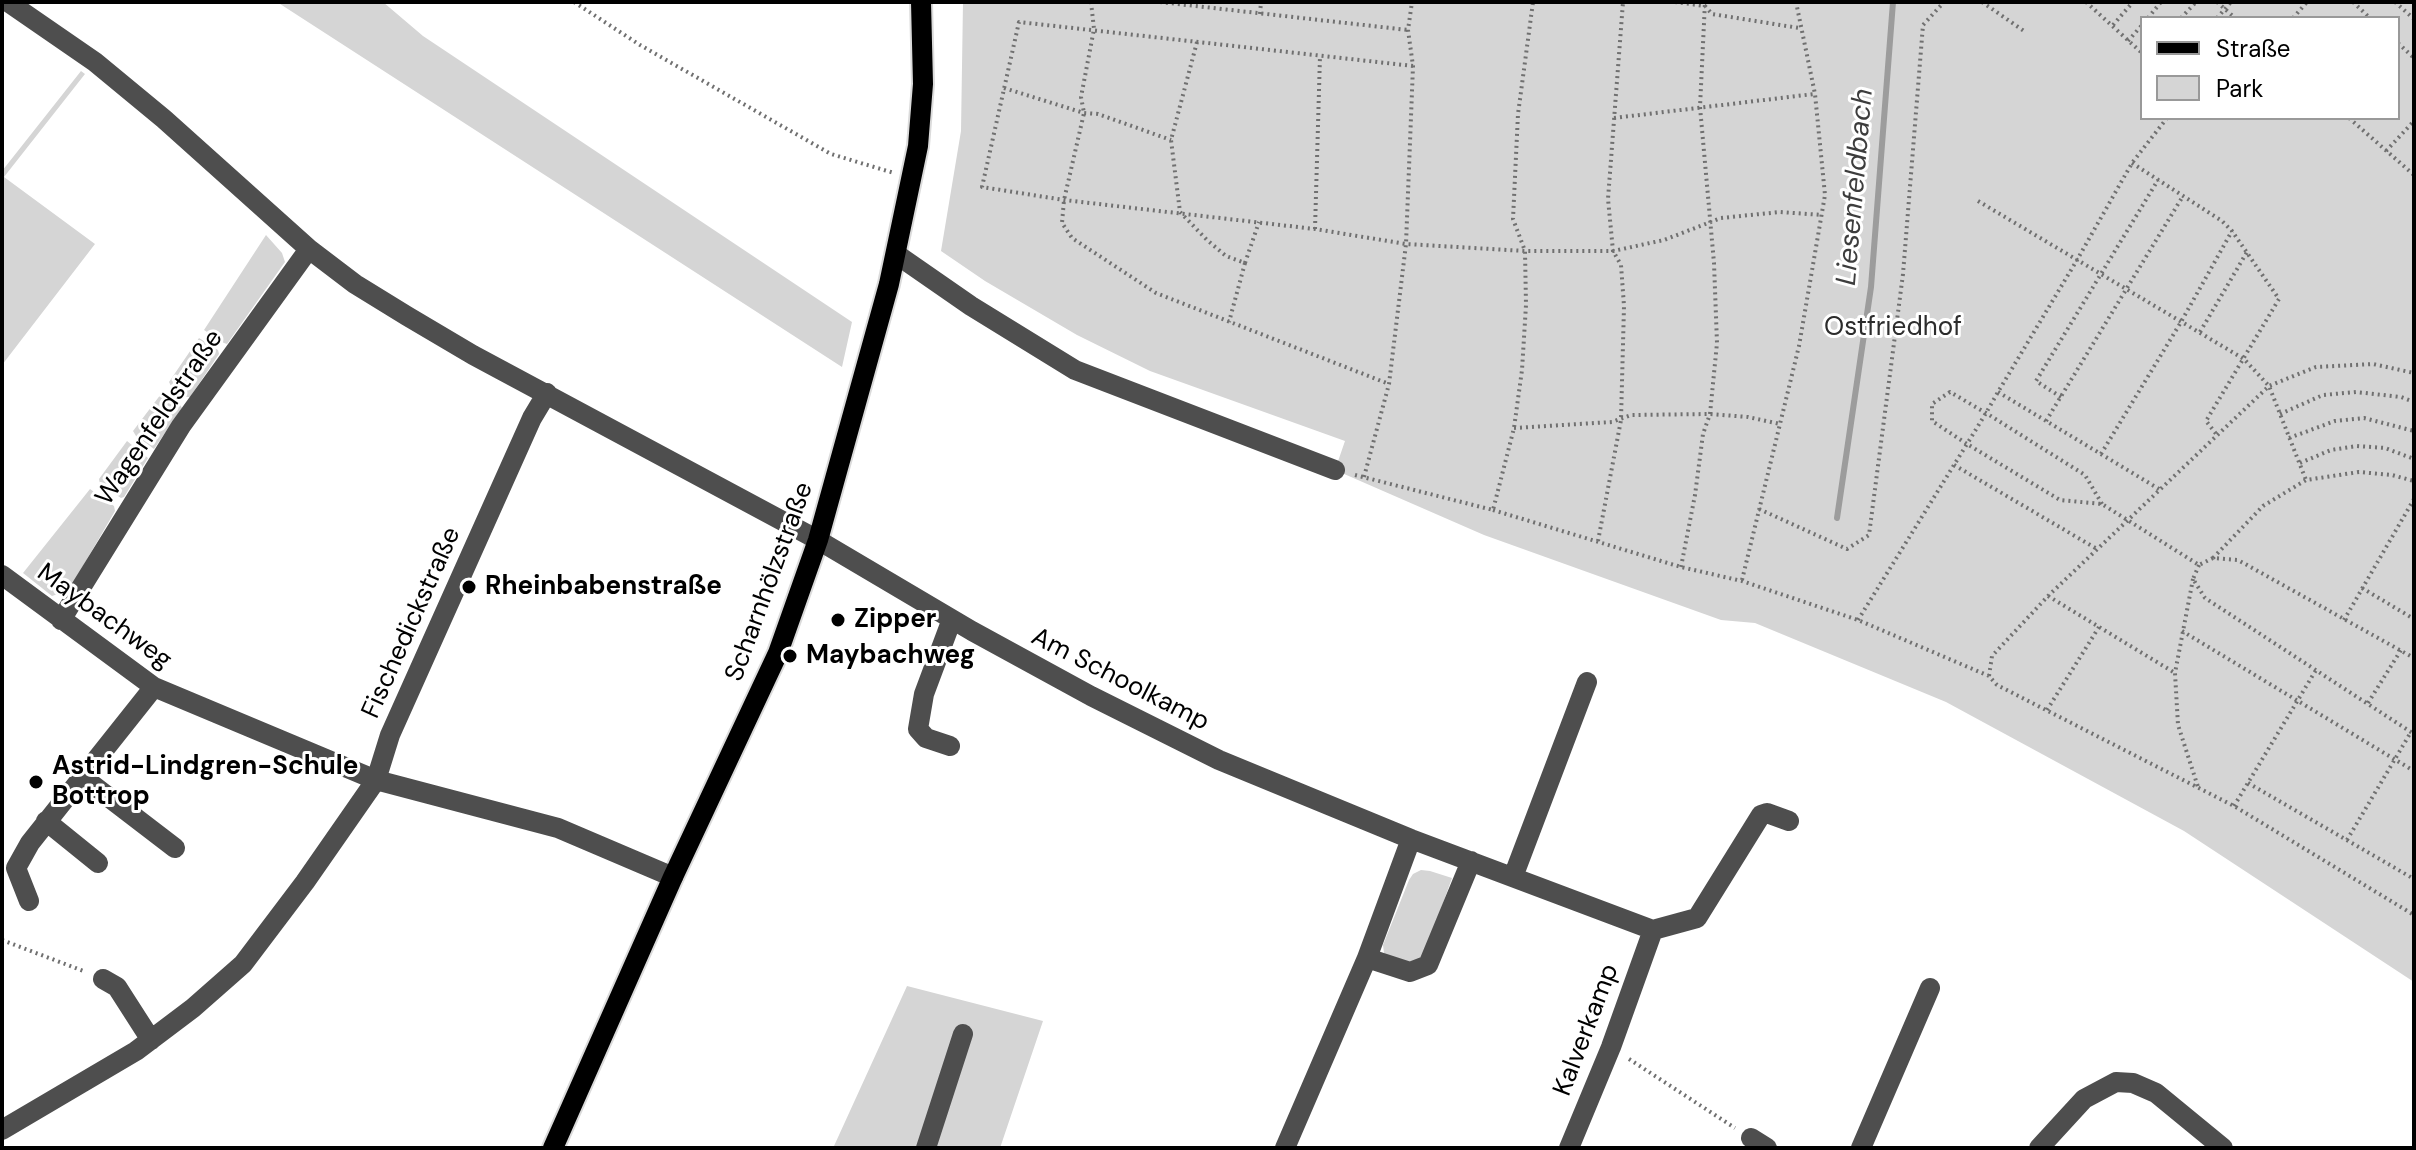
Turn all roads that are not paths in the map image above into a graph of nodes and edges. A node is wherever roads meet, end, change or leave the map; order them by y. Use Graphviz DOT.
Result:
graph roads {
  1 [pos="8,2"];
  2 [pos="921,2"];
  3 [pos="309,249"];
  4 [pos="896,254"];
  5 [pos="547,393"];
  6 [pos="1335,470"];
  7 [pos="818,540"];
  8 [pos="2,575"];
  9 [pos="952,619"];
  10 [pos="61,620"];
  11 [pos="1587,682"];
  12 [pos="154,687"];
  13 [pos="950,746"];
  14 [pos="81,776"];
  15 [pos="376,780"];
  16 [pos="46,821"];
  17 [pos="1789,821"];
  18 [pos="1411,839"];
  19 [pos="175,848"];
  20 [pos="1471,861"];
  21 [pos="98,863"];
  22 [pos="673,877"];
  23 [pos="1513,877"];
  24 [pos="29,901"];
  25 [pos="1653,930"];
  26 [pos="1367,958"];
  27 [pos="103,979"];
  28 [pos="1930,988"];
  29 [pos="963,1034"];
  30 [pos="151,1040"];
  31 [pos="2,1130"];
  32 [pos="553,1148"];
  33 [pos="926,1148"];
  34 [pos="1285,1148"];
  35 [pos="1569,1148"];
  36 [pos="1861,1148"];
  37 [pos="2039,1148"];
  38 [pos="2223,1148"];
  1 -- 3 [label="street"];
  2 -- 4 [label="main road, Scharnhölzstraße"];
  3 -- 5 [label="street"];
  3 -- 10 [label="street, Wagenfeldstraße"];
  4 -- 6 [label="street"];
  4 -- 7 [label="main road, Scharnhölzstraße"];
  5 -- 7 [label="street"];
  5 -- 15 [label="street, Fischedickstraße"];
  7 -- 9 [label="street, Am Schoolkamp"];
  7 -- 22 [label="main road, Scharnhölzstraße"];
  8 -- 10 [label="street, Maybachweg"];
  9 -- 13 [label="street"];
  9 -- 18 [label="street, Am Schoolkamp"];
  10 -- 12 [label="street, Maybachweg"];
  11 -- 23 [label="street"];
  12 -- 14 [label="street"];
  12 -- 15 [label="street, Maybachweg"];
  14 -- 16 [label="street"];
  14 -- 19 [label="street"];
  15 -- 22 [label="street, Maybachweg"];
  15 -- 30 [label="street, Fischedickstraße"];
  16 -- 21 [label="street"];
  16 -- 24 [label="street"];
  17 -- 25 [label="street"];
  18 -- 20 [label="street, Am Schoolkamp"];
  18 -- 26 [label="street"];
  20 -- 23 [label="street, Am Schoolkamp"];
  20 -- 26 [label="street"];
  22 -- 32 [label="main road, Scharnhölzstraße"];
  23 -- 25 [label="street, Am Schoolkamp"];
  25 -- 35 [label="street, Kalverkamp"];
  26 -- 34 [label="street"];
  27 -- 30 [label="street"];
  28 -- 36 [label="street"];
  29 -- 33 [label="street"];
  30 -- 31 [label="street, Fischedickstraße"];
  37 -- 38 [label="street"];
}
